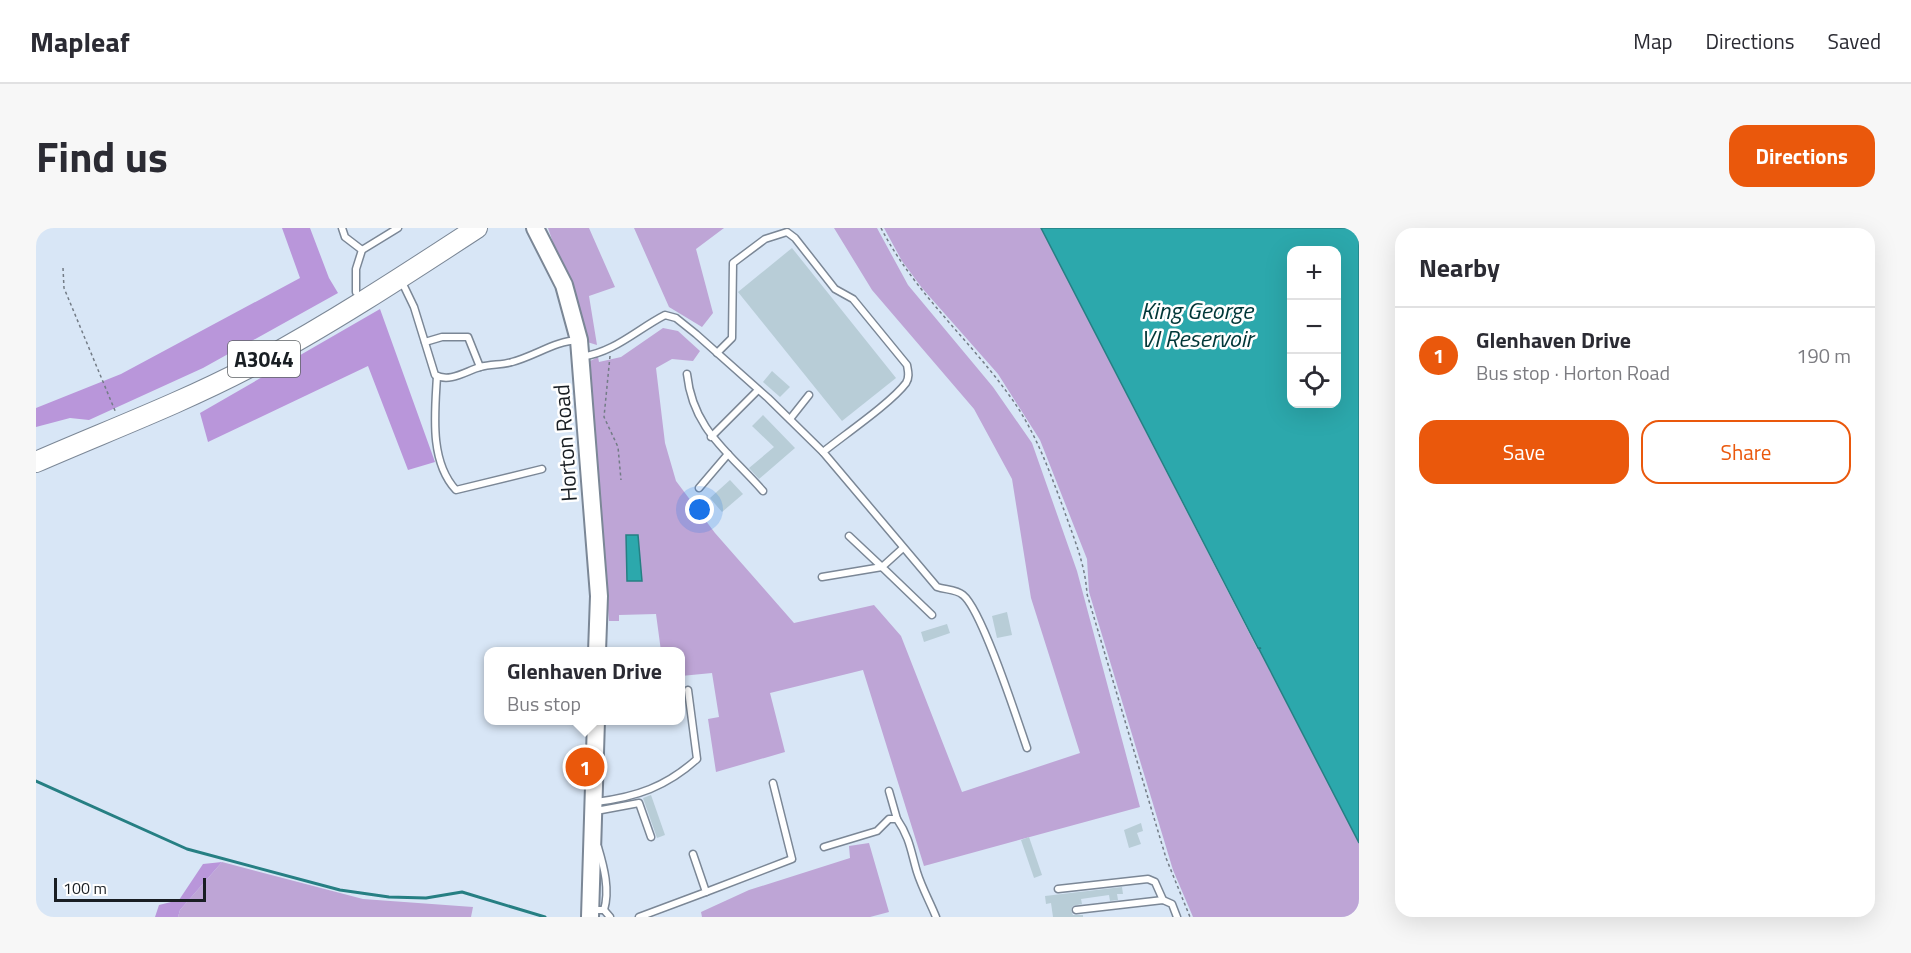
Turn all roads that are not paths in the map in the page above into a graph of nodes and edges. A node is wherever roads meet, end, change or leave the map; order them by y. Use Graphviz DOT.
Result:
graph roads {
  1 [pos="342,228"];
  2 [pos="398,228"];
  3 [pos="454,228"];
  4 [pos="477,228"];
  5 [pos="534,232"];
  6 [pos="362,250"];
  7 [pos="400,278"];
  8 [pos="356,292"];
  9 [pos="425,342"];
  10 [pos="580,348"];
  11 [pos="717,353"];
  12 [pos="480,367"];
  13 [pos="687,374"];
  14 [pos="437,376"];
  15 [pos="758,390"];
  16 [pos="809,395"];
  17 [pos="790,419"];
  18 [pos="711,437"];
  19 [pos="36,447"];
  20 [pos="823,452"];
  21 [pos="728,454"];
  22 [pos="36,462"];
  23 [pos="542,469"];
  24 [pos="699,488"];
  25 [pos="763,492"];
  26 [pos="849,536"];
  27 [pos="903,548"];
  28 [pos="882,567"];
  29 [pos="822,577"];
  30 [pos="932,615"];
  31 [pos="597,647"];
  32 [pos="688,690"];
  33 [pos="596,725"];
  34 [pos="1028,748"];
  35 [pos="773,783"];
  36 [pos="889,791"];
  37 [pos="592,807"];
  38 [pos="897,819"];
  39 [pos="651,837"];
  40 [pos="824,847"];
  41 [pos="693,854"];
  42 [pos="1058,889"];
  43 [pos="706,892"];
  44 [pos="1163,900"];
  45 [pos="1076,910"];
  46 [pos="595,912"];
  47 [pos="610,917"];
  48 [pos="639,917"];
  49 [pos="936,917"];
  50 [pos="1177,917"];
  1 -- 6 [label="lane"];
  2 -- 6 [label="lane"];
  3 -- 8 [label="main road, A3044"];
  4 -- 7 [label="main road, A3044"];
  5 -- 10 [label="street, Horton Road"];
  6 -- 8 [label="lane"];
  7 -- 9 [label="lane"];
  7 -- 22 [label="main road, A3044"];
  8 -- 19 [label="main road, A3044"];
  9 -- 12 [label="lane"];
  9 -- 14 [label="lane"];
  10 -- 11 [label="lane"];
  10 -- 12 [label="lane"];
  10 -- 31 [label="street, Horton Road"];
  11 -- 15 [label="lane"];
  11 -- 20 [label="lane"];
  12 -- 14 [label="lane"];
  13 -- 18 [label="lane"];
  14 -- 23 [label="lane"];
  15 -- 17 [label="lane"];
  15 -- 18 [label="lane"];
  16 -- 17 [label="lane"];
  17 -- 20 [label="lane"];
  18 -- 21 [label="lane"];
  20 -- 27 [label="lane"];
  21 -- 24 [label="lane"];
  21 -- 25 [label="lane"];
  26 -- 28 [label="lane"];
  27 -- 28 [label="lane"];
  27 -- 34 [label="lane"];
  28 -- 29 [label="lane"];
  28 -- 30 [label="lane"];
  32 -- 37 [label="lane"];
  33 -- 37 [label="street"];
  35 -- 43 [label="lane"];
  36 -- 38 [label="lane"];
  37 -- 39 [label="lane"];
  37 -- 46 [label="street"];
  38 -- 40 [label="lane"];
  38 -- 49 [label="lane"];
  41 -- 43 [label="lane"];
  42 -- 44 [label="lane"];
  43 -- 48 [label="lane"];
  44 -- 45 [label="lane"];
  44 -- 50 [label="lane"];
  46 -- 47 [label="lane"];
}
